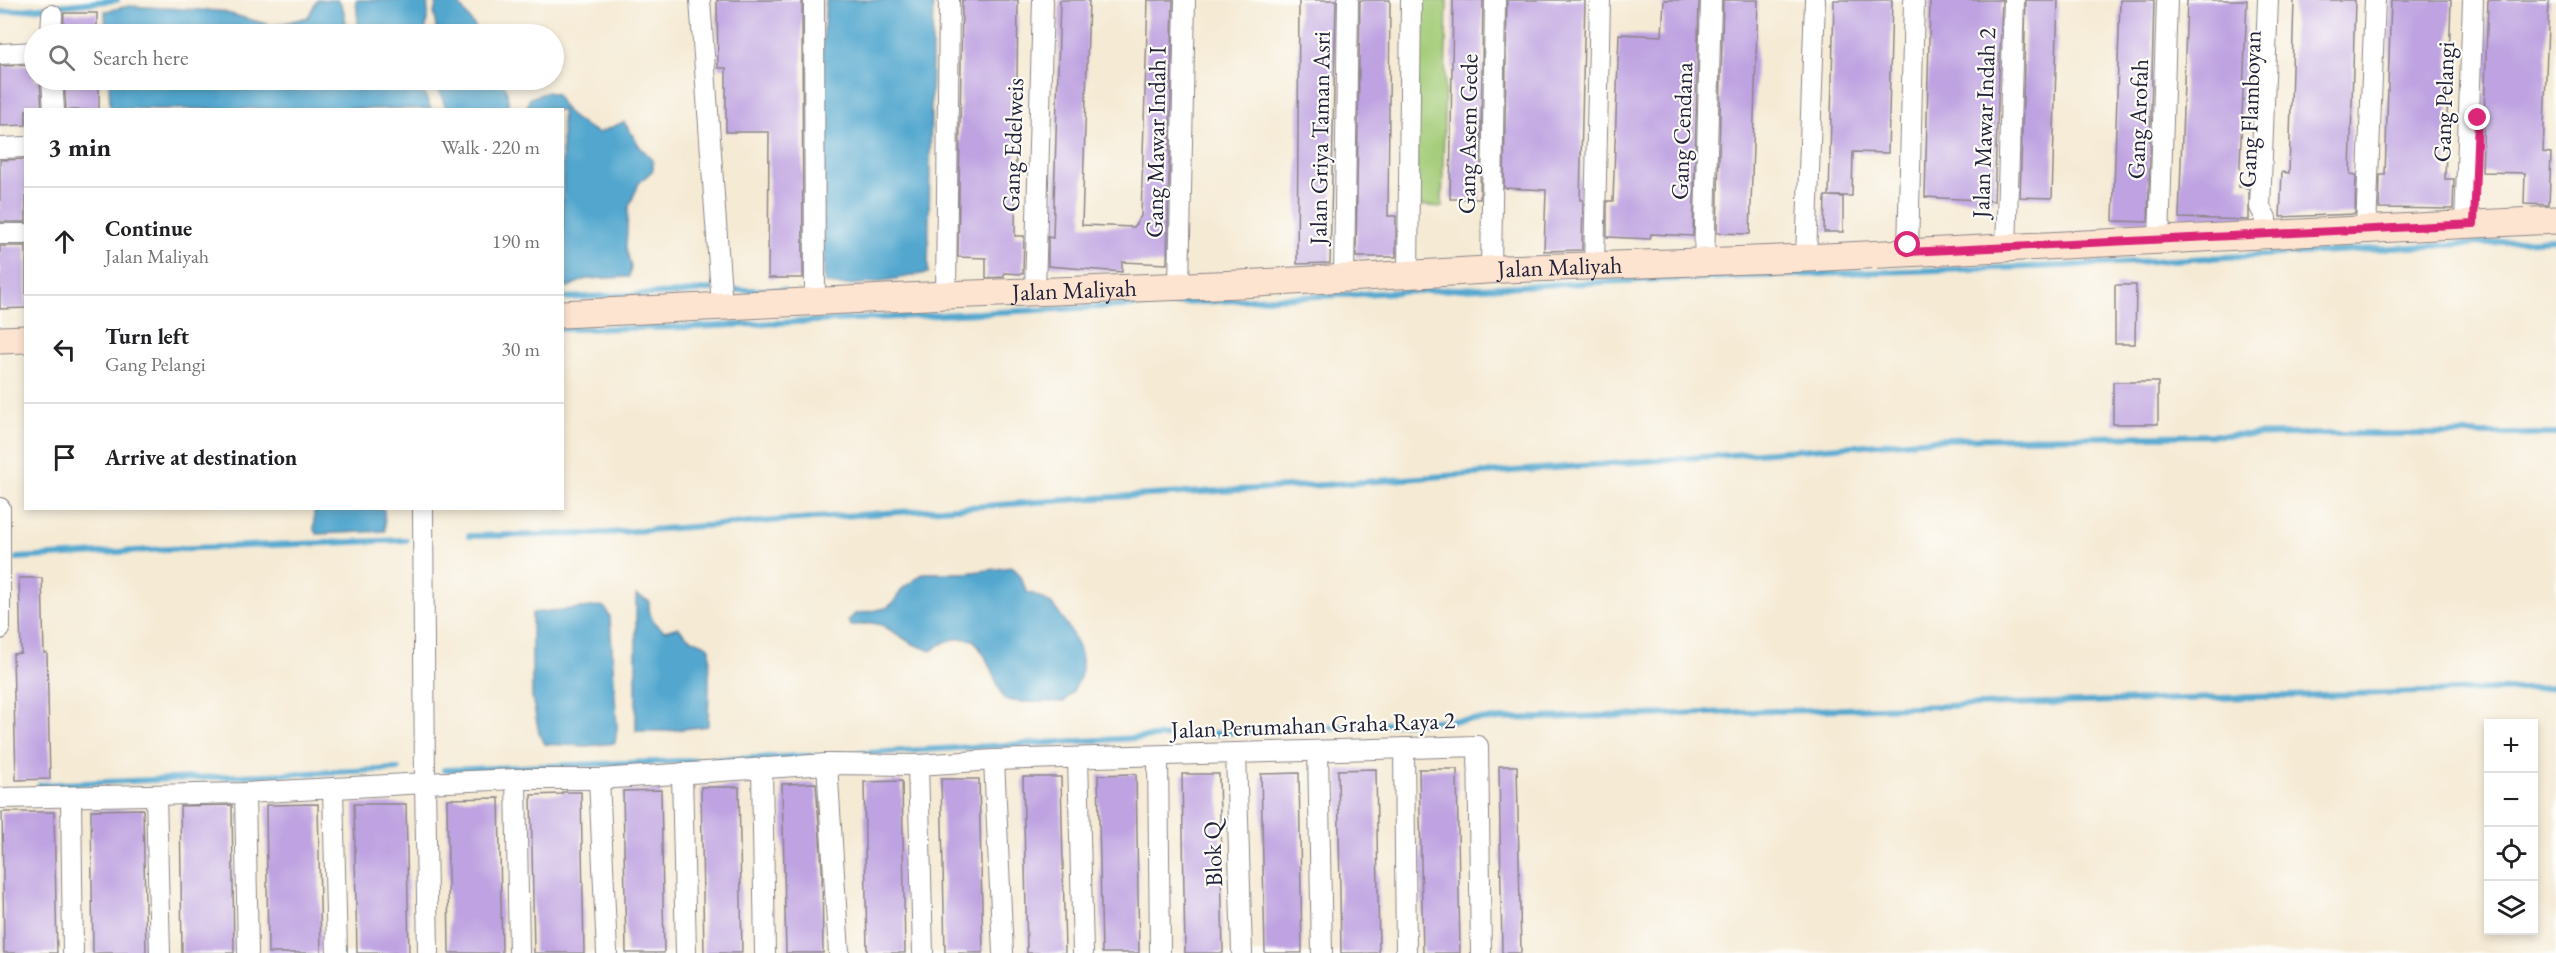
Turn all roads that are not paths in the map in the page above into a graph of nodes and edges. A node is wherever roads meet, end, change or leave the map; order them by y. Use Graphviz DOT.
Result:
graph roads {
  1 [pos="700,0"];
  2 [pos="814,0"];
  3 [pos="949,0"];
  4 [pos="1043,0"];
  5 [pos="1185,0"];
  6 [pos="1348,0"];
  7 [pos="1411,0"];
  8 [pos="1495,0"];
  9 [pos="1508,0"];
  10 [pos="1600,0"];
  11 [pos="1711,0"];
  12 [pos="1815,0"];
  13 [pos="1914,0"];
  14 [pos="2014,0"];
  15 [pos="2167,0"];
  16 [pos="2268,0"];
  17 [pos="2279,0"];
  18 [pos="2375,0"];
  19 [pos="2473,0"];
  20 [pos="2482,0"];
  21 [pos="24,53"];
  22 [pos="0,54"];
  23 [pos="53,90"];
  24 [pos="54,108"];
  25 [pos="24,147"];
  26 [pos="0,148"];
  27 [pos="2470,216"];
  28 [pos="2556,220"];
  29 [pos="2366,222"];
  30 [pos="2266,225"];
  31 [pos="2160,231"];
  32 [pos="0,234"];
  33 [pos="24,234"];
  34 [pos="2006,239"];
  35 [pos="1908,244"];
  36 [pos="1704,255"];
  37 [pos="1595,258"];
  38 [pos="1806,258"];
  39 [pos="1498,261"];
  40 [pos="1407,265"];
  41 [pos="1343,268"];
  42 [pos="1179,277"];
  43 [pos="1035,283"];
  44 [pos="946,284"];
  45 [pos="816,293"];
  46 [pos="722,307"];
  47 [pos="564,314"];
  48 [pos="24,339"];
  49 [pos="0,340"];
  50 [pos="0,508"];
  51 [pos="423,510"];
  52 [pos="0,629"];
  53 [pos="1404,748"];
  54 [pos="1318,751"];
  55 [pos="1236,753"];
  56 [pos="1158,756"];
  57 [pos="1078,758"];
  58 [pos="994,760"];
  59 [pos="827,764"];
  60 [pos="918,765"];
  61 [pos="762,768"];
  62 [pos="682,773"];
  63 [pos="425,778"];
  64 [pos="516,779"];
  65 [pos="599,779"];
  66 [pos="333,789"];
  67 [pos="245,793"];
  68 [pos="156,795"];
  69 [pos="0,798"];
  70 [pos="71,798"];
  71 [pos="73,953"];
  72 [pos="160,953"];
  73 [pos="248,953"];
  74 [pos="337,953"];
  75 [pos="428,953"];
  76 [pos="519,953"];
  77 [pos="608,953"];
  78 [pos="686,953"];
  79 [pos="765,953"];
  80 [pos="839,953"];
  81 [pos="923,953"];
  82 [pos="1003,953"];
  83 [pos="1083,953"];
  84 [pos="1160,953"];
  85 [pos="1242,953"];
  86 [pos="1322,953"];
  87 [pos="1406,953"];
  88 [pos="1481,953"];
  1 -- 46 [label="street"];
  2 -- 45 [label="street"];
  3 -- 44 [label="street"];
  4 -- 43 [label="street, Gang Edelweis"];
  5 -- 42 [label="street, Gang Mawar Indah I"];
  6 -- 41 [label="street, Jalan Griya Taman Asri"];
  7 -- 40 [label="street"];
  8 -- 39 [label="street, Gang Asem Gede"];
  9 -- 39 [label="street, Gang Asem Gede"];
  10 -- 37 [label="street"];
  11 -- 36 [label="street, Gang Cendana"];
  12 -- 38 [label="street"];
  13 -- 35 [label="street"];
  14 -- 34 [label="street, Jalan Mawar Indah 2"];
  15 -- 31 [label="street, Gang Arofah"];
  16 -- 30 [label="street"];
  17 -- 30 [label="street, Gang Flamboyan"];
  18 -- 29 [label="street"];
  19 -- 27 [label="street, Gang Pelangi"];
  20 -- 27 [label="street, Gang Pelangi"];
  21 -- 22 [label="street"];
  23 -- 24 [label="street"];
  25 -- 26 [label="street"];
  27 -- 28 [label="street, Jalan Maliyah"];
  27 -- 29 [label="street, Jalan Maliyah"];
  29 -- 30 [label="street, Jalan Maliyah"];
  30 -- 31 [label="street, Jalan Maliyah"];
  31 -- 34 [label="street, Jalan Maliyah"];
  32 -- 33 [label="street"];
  34 -- 35 [label="street, Jalan Maliyah"];
  35 -- 38 [label="street, Jalan Maliyah"];
  36 -- 37 [label="street, Jalan Maliyah"];
  36 -- 38 [label="street, Jalan Maliyah"];
  37 -- 39 [label="street, Jalan Maliyah"];
  39 -- 40 [label="street, Jalan Maliyah"];
  40 -- 41 [label="street, Jalan Maliyah"];
  41 -- 42 [label="street, Jalan Maliyah"];
  42 -- 43 [label="street, Jalan Maliyah"];
  43 -- 44 [label="street, Jalan Maliyah"];
  44 -- 45 [label="street, Jalan Maliyah"];
  45 -- 46 [label="street, Jalan Maliyah"];
  46 -- 47 [label="street, Jalan Maliyah"];
  48 -- 49 [label="street"];
  50 -- 52 [label="street"];
  51 -- 63 [label="street"];
  53 -- 54 [label="street, Jalan Perumahan Graha Raya 2"];
  53 -- 87 [label="street"];
  53 -- 88 [label="street, Jalan Perumahan Graha Raya 2"];
  54 -- 55 [label="street, Jalan Perumahan Graha Raya 2"];
  54 -- 86 [label="street"];
  55 -- 56 [label="street, Jalan Perumahan Graha Raya 2"];
  55 -- 85 [label="street, Blok Q"];
  56 -- 57 [label="street, Jalan Perumahan Graha Raya 2"];
  56 -- 84 [label="street, Jalan Perumahan Graha Raya 2"];
  57 -- 58 [label="street, Jalan Perumahan Graha Raya 2"];
  57 -- 83 [label="street"];
  58 -- 60 [label="street, Jalan Perumahan Graha Raya 2"];
  58 -- 82 [label="street"];
  59 -- 60 [label="street, Jalan Perumahan Graha Raya 2"];
  59 -- 61 [label="street, Jalan Perumahan Graha Raya 2"];
  59 -- 80 [label="street"];
  60 -- 81 [label="street"];
  61 -- 62 [label="street, Jalan Perumahan Graha Raya 2"];
  61 -- 79 [label="street"];
  62 -- 65 [label="street, Jalan Perumahan Graha Raya 2"];
  62 -- 78 [label="street"];
  63 -- 64 [label="street, Jalan Perumahan Graha Raya 2"];
  63 -- 66 [label="street, Jalan Perumahan Graha Raya 2"];
  63 -- 75 [label="street"];
  64 -- 65 [label="street, Jalan Perumahan Graha Raya 2"];
  64 -- 76 [label="street"];
  65 -- 77 [label="street"];
  66 -- 67 [label="street, Jalan Perumahan Graha Raya 2"];
  66 -- 74 [label="street"];
  67 -- 68 [label="street, Jalan Perumahan Graha Raya 2"];
  67 -- 73 [label="street"];
  68 -- 70 [label="street, Jalan Perumahan Graha Raya 2"];
  68 -- 72 [label="street"];
  69 -- 70 [label="street, Jalan Perumahan Graha Raya 2"];
  70 -- 71 [label="street"];
}
